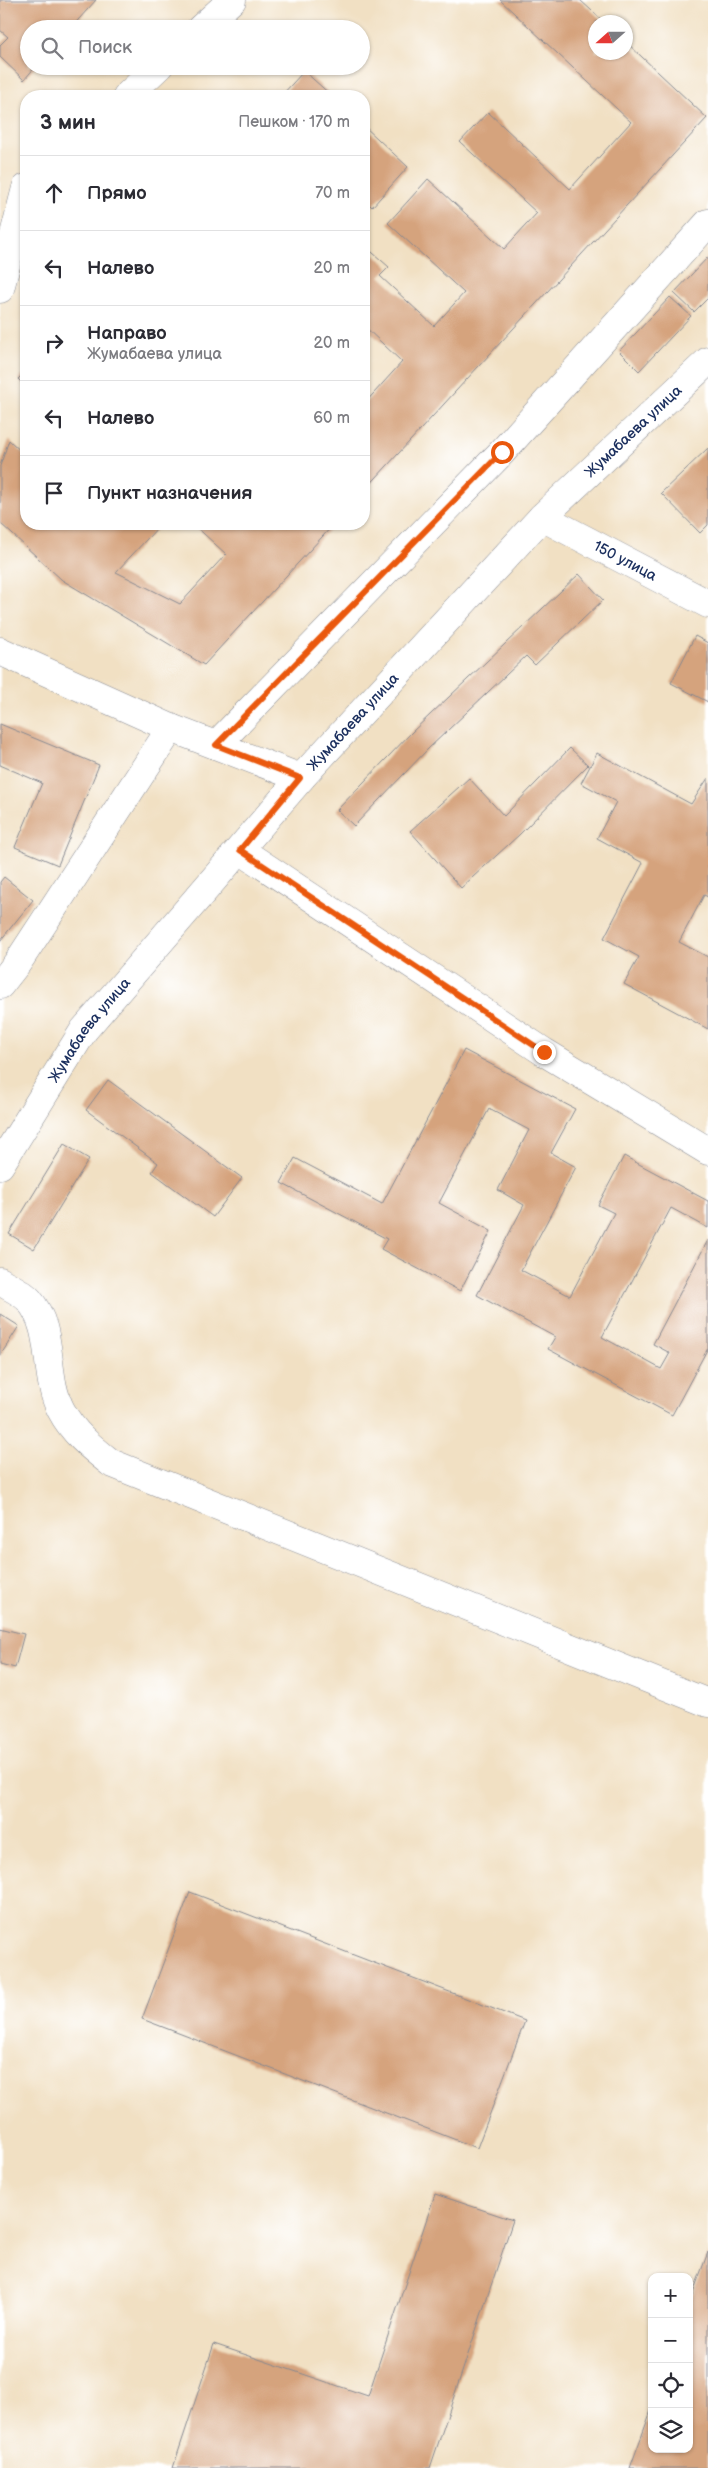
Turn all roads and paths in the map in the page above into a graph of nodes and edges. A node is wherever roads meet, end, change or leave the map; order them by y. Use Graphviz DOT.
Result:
graph roads {
  1 [pos="232,0"];
  2 [pos="210,20"];
  3 [pos="149,75"];
  4 [pos="133,90"];
  5 [pos="20,211"];
  6 [pos="708,224"];
  7 [pos="0,289"];
  8 [pos="708,361"];
  9 [pos="542,518"];
  10 [pos="708,604"];
  11 [pos="0,651"];
  12 [pos="171,728"];
  13 [pos="216,745"];
  14 [pos="300,778"];
  15 [pos="240,850"];
  16 [pos="0,985"];
  17 [pos="708,1151"];
  18 [pos="0,1165"];
  19 [pos="0,1281"];
  20 [pos="708,1703"];
  1 -- 2 [label="street"];
  3 -- 4 [label="street"];
  5 -- 7 [label="street"];
  6 -- 13 [label="street"];
  8 -- 9 [label="street, Жумабаева улица"];
  9 -- 10 [label="street, 150 улица"];
  9 -- 14 [label="street, Жумабаева улица"];
  11 -- 12 [label="street"];
  12 -- 13 [label="street"];
  12 -- 16 [label="street"];
  13 -- 14 [label="street"];
  14 -- 15 [label="street, Жумабаева улица"];
  15 -- 17 [label="street"];
  15 -- 18 [label="street, Жумабаева улица"];
  19 -- 20 [label="street"];
}
